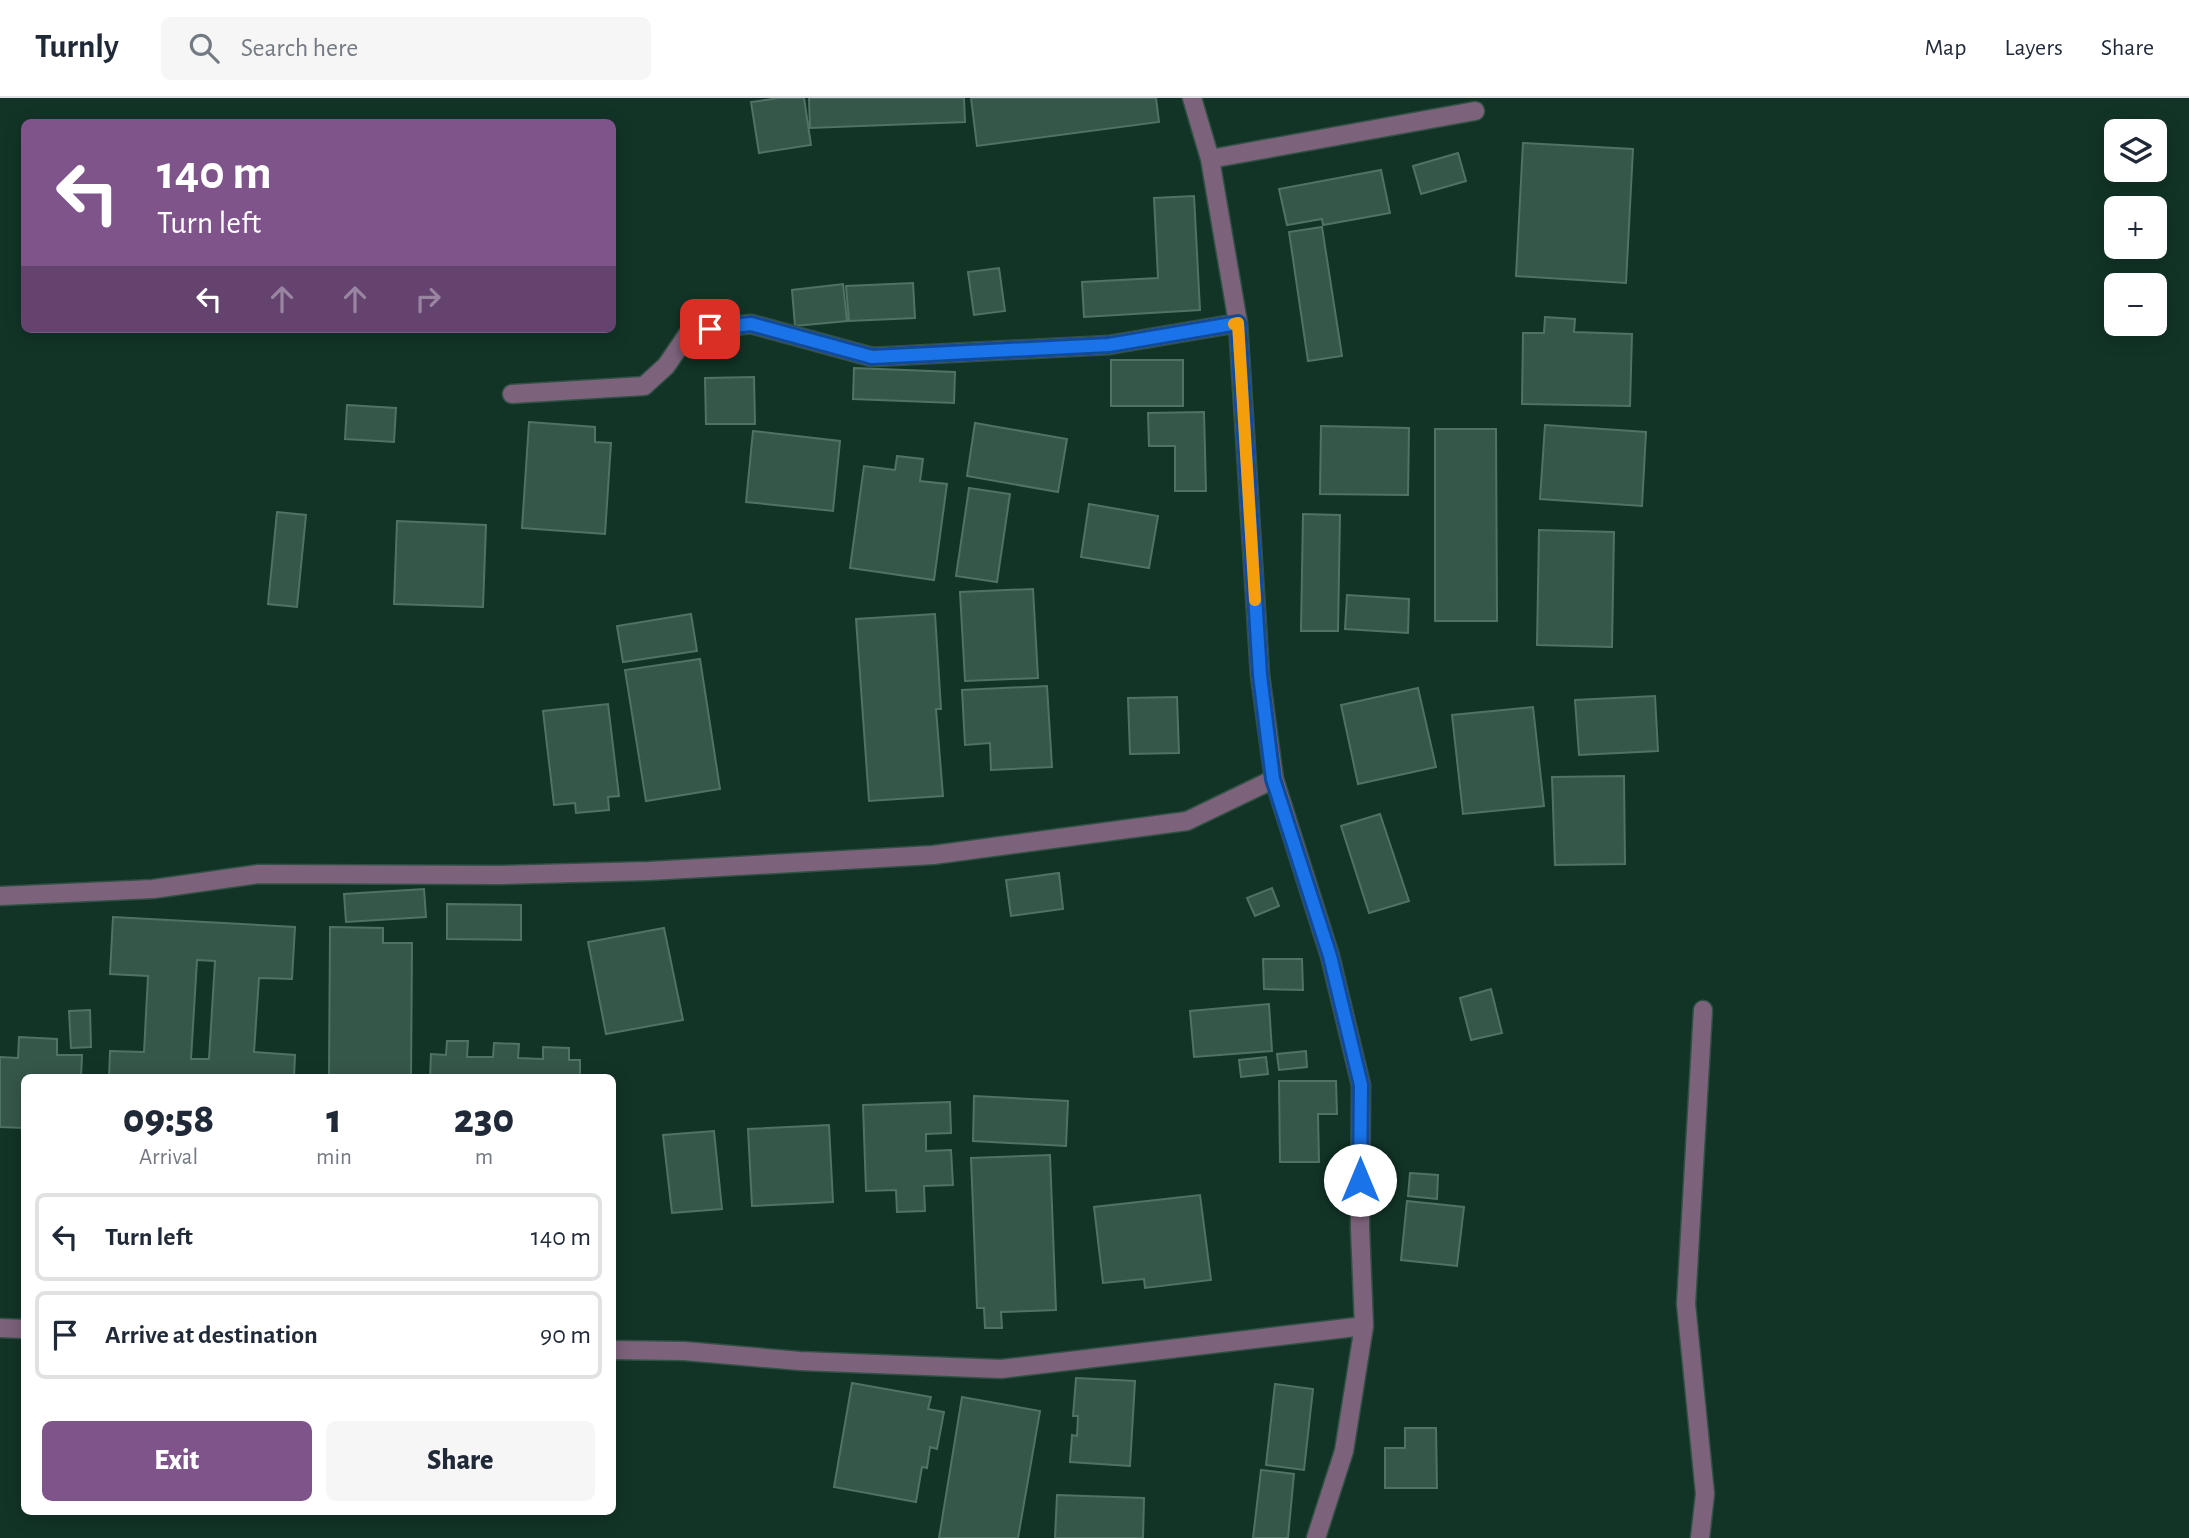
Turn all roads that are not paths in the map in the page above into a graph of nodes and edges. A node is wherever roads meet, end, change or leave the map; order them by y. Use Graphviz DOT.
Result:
graph roads {
  1 [pos="1192,98"];
  2 [pos="1475,111"];
  3 [pos="1210,159"];
  4 [pos="1238,323"];
  5 [pos="512,394"];
  6 [pos="1273,779"];
  7 [pos="0,896"];
  8 [pos="1703,1010"];
  9 [pos="1364,1326"];
  10 [pos="0,1328"];
  11 [pos="21,1329"];
  12 [pos="616,1350"];
  13 [pos="1316,1538"];
  14 [pos="1700,1538"];
  1 -- 3 [label="street"];
  2 -- 3 [label="street"];
  3 -- 4 [label="street"];
  4 -- 5 [label="street"];
  4 -- 6 [label="street"];
  6 -- 7 [label="street"];
  6 -- 9 [label="street"];
  8 -- 14 [label="street"];
  9 -- 12 [label="street"];
  9 -- 13 [label="street"];
  10 -- 11 [label="street"];
}
